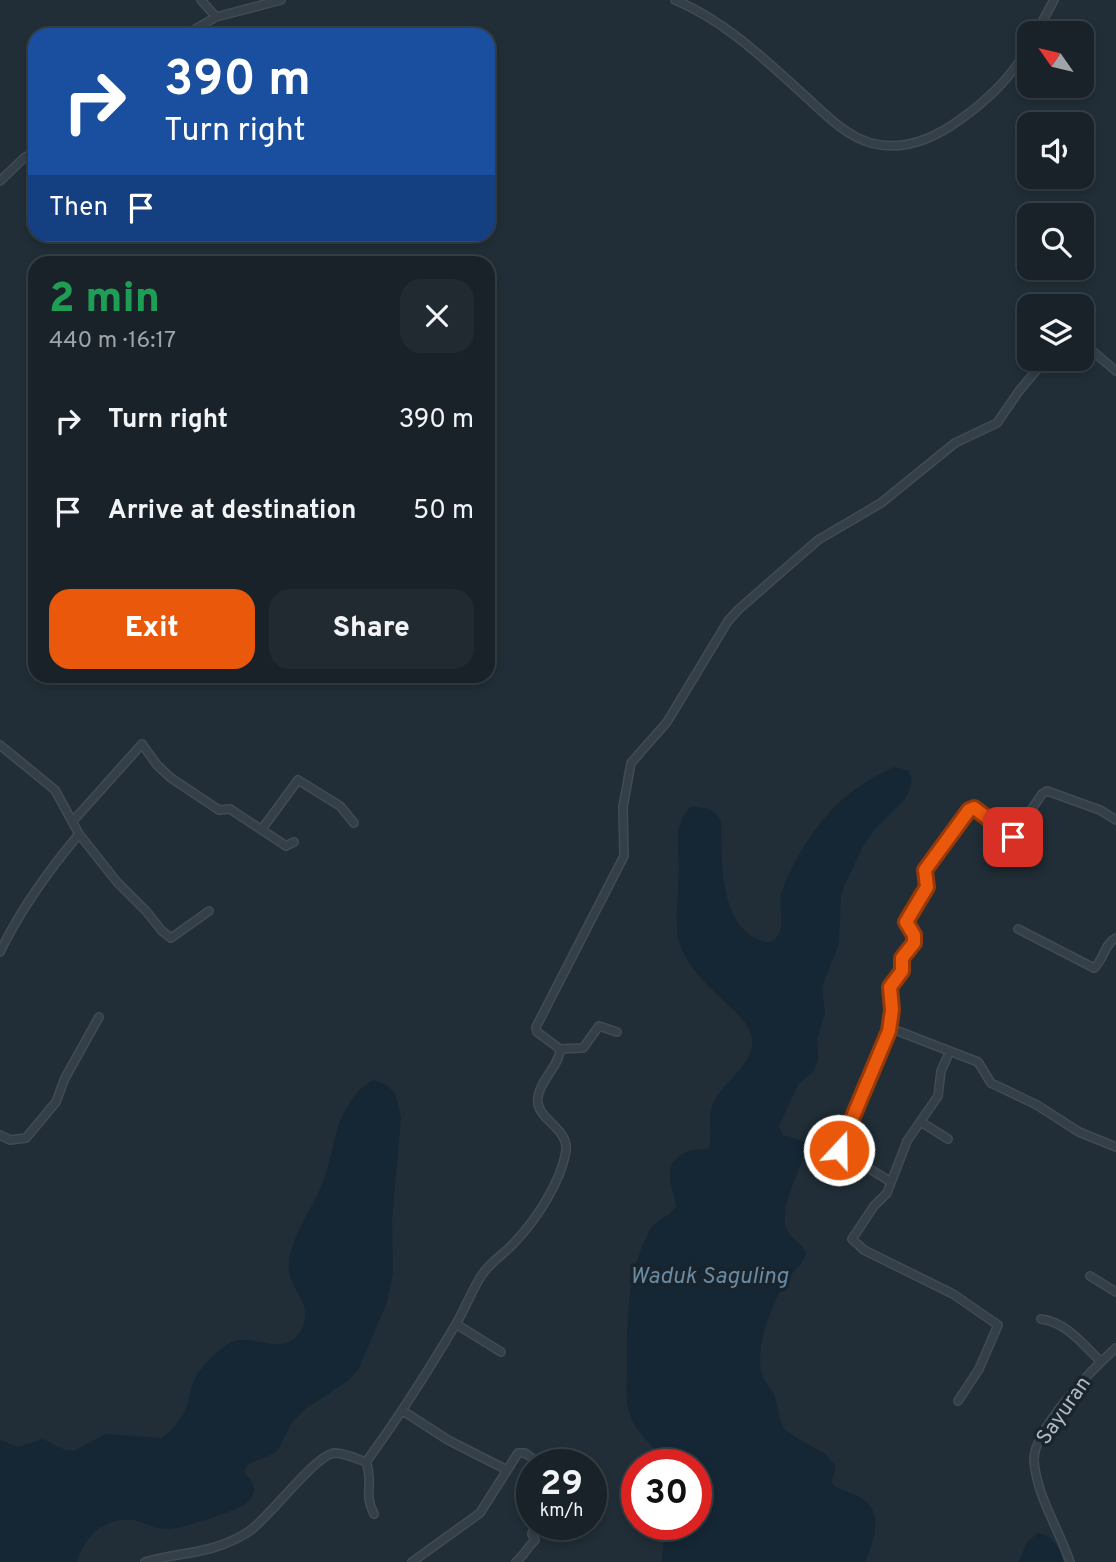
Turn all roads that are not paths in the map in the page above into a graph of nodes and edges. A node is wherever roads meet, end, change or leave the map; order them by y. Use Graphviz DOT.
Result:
graph roads {
  1 [pos="201,0"];
  2 [pos="281,0"];
  3 [pos="675,0"];
  4 [pos="1054,0"];
  5 [pos="216,17"];
  6 [pos="1043,21"];
  7 [pos="197,28"];
  8 [pos="1017,65"];
  9 [pos="28,156"];
  10 [pos="0,181"];
  11 [pos="1094,352"];
  12 [pos="1036,371"];
  13 [pos="1116,371"];
  14 [pos="0,745"];
  15 [pos="1116,820"];
  16 [pos="73,821"];
  17 [pos="354,823"];
  18 [pos="262,829"];
  19 [pos="79,834"];
  20 [pos="294,842"];
  21 [pos="209,911"];
  22 [pos="1018,929"];
  23 [pos="1116,938"];
  24 [pos="0,952"];
  25 [pos="99,1017"];
  26 [pos="890,1028"];
  27 [pos="617,1032"];
  28 [pos="560,1049"];
  29 [pos="950,1051"];
  30 [pos="921,1122"];
  31 [pos="0,1135"];
  32 [pos="948,1139"];
  33 [pos="1116,1147"];
  34 [pos="891,1182"];
  35 [pos="1090,1276"];
  36 [pos="1116,1292"];
  37 [pos="1041,1319"];
  38 [pos="456,1324"];
  39 [pos="1116,1348"];
  40 [pos="502,1352"];
  41 [pos="1100,1361"];
  42 [pos="958,1401"];
  43 [pos="403,1411"];
  44 [pos="516,1455"];
  45 [pos="366,1462"];
  46 [pos="508,1470"];
  47 [pos="374,1514"];
  48 [pos="535,1540"];
  49 [pos="145,1562"];
  50 [pos="412,1562"];
  51 [pos="516,1562"];
  52 [pos="1070,1562"];
  1 -- 5 [label="street"];
  2 -- 5 [label="street"];
  3 -- 8 [label="street"];
  4 -- 6 [label="street"];
  5 -- 7 [label="street"];
  9 -- 10 [label="street"];
  11 -- 13 [label="street"];
  12 -- 28 [label="street"];
  14 -- 16 [label="street"];
  15 -- 26 [label="street"];
  16 -- 18 [label="street"];
  16 -- 19 [label="street"];
  17 -- 18 [label="street"];
  18 -- 20 [label="street"];
  19 -- 21 [label="street"];
  19 -- 24 [label="street"];
  22 -- 23 [label="street"];
  25 -- 31 [label="street"];
  26 -- 29 [label="street"];
  26 -- 34 [label="street"];
  27 -- 28 [label="street"];
  28 -- 38 [label="street"];
  29 -- 30 [label="street"];
  29 -- 33 [label="street"];
  30 -- 32 [label="street"];
  30 -- 34 [label="street"];
  34 -- 42 [label="street"];
  35 -- 36 [label="street"];
  37 -- 41 [label="street"];
  38 -- 40 [label="street"];
  38 -- 43 [label="street"];
  39 -- 41 [label="street, Sayuran"];
  41 -- 52 [label="street, Sayuran"];
  43 -- 45 [label="street"];
  43 -- 46 [label="street"];
  44 -- 46 [label="street"];
  45 -- 47 [label="street"];
  45 -- 49 [label="street"];
  46 -- 50 [label="street"];
  48 -- 51 [label="street"];
}
